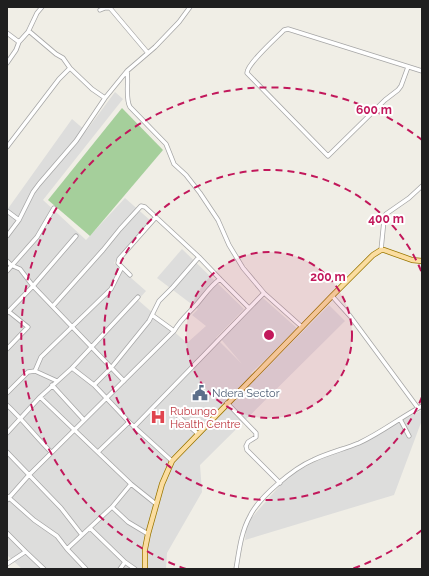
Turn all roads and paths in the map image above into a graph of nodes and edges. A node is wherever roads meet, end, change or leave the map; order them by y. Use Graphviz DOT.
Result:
graph roads {
  1 [pos="42,7"];
  2 [pos="190,7"];
  3 [pos="100,10"];
  4 [pos="28,32"];
  5 [pos="7,33"];
  6 [pos="19,42"];
  7 [pos="148,53"];
  8 [pos="7,63"];
  9 [pos="408,67"];
  10 [pos="70,68"];
  11 [pos="128,71"];
  12 [pos="422,71"];
  13 [pos="105,98"];
  14 [pos="7,147"];
  15 [pos="422,186"];
  16 [pos="54,208"];
  17 [pos="7,211"];
  18 [pos="156,217"];
  19 [pos="19,220"];
  20 [pos="7,236"];
  21 [pos="76,236"];
  22 [pos="381,250"];
  23 [pos="200,257"];
  24 [pos="7,261"];
  25 [pos="422,261"];
  26 [pos="11,265"];
  27 [pos="122,267"];
  28 [pos="7,271"];
  29 [pos="130,275"];
  30 [pos="220,279"];
  31 [pos="33,286"];
  32 [pos="264,292"];
  33 [pos="332,296"];
  34 [pos="138,297"];
  35 [pos="53,306"];
  36 [pos="249,308"];
  37 [pos="8,312"];
  38 [pos="152,315"];
  39 [pos="72,326"];
  40 [pos="302,327"];
  41 [pos="174,331"];
  42 [pos="92,348"];
  43 [pos="7,349"];
  44 [pos="72,368"];
  45 [pos="111,368"];
  46 [pos="35,371"];
  47 [pos="57,381"];
  48 [pos="124,381"];
  49 [pos="52,385"];
  50 [pos="94,385"];
  51 [pos="7,393"];
  52 [pos="40,397"];
  53 [pos="106,398"];
  54 [pos="228,403"];
  55 [pos="7,405"];
  56 [pos="421,407"];
  57 [pos="179,417"];
  58 [pos="21,418"];
  59 [pos="400,419"];
  60 [pos="84,420"];
  61 [pos="129,422"];
  62 [pos="134,427"];
  63 [pos="75,430"];
  64 [pos="7,433"];
  65 [pos="198,434"];
  66 [pos="409,436"];
  67 [pos="7,452"];
  68 [pos="52,452"];
  69 [pos="98,452"];
  70 [pos="172,461"];
  71 [pos="29,475"];
  72 [pos="280,483"];
  73 [pos="131,484"];
  74 [pos="8,498"];
  75 [pos="156,504"];
  76 [pos="112,508"];
  77 [pos="90,528"];
  78 [pos="7,532"];
  79 [pos="148,534"];
  80 [pos="82,535"];
  81 [pos="67,549"];
  82 [pos="25,552"];
  83 [pos="125,562"];
  84 [pos="7,564"];
  85 [pos="44,569"];
  86 [pos="86,569"];
  87 [pos="120,569"];
  88 [pos="135,569"];
  89 [pos="145,569"];
  90 [pos="236,569"];
  1 -- 4 [label="street"];
  2 -- 7 [label="street"];
  3 -- 7 [label="street"];
  4 -- 6 [label="street"];
  4 -- 10 [label="street"];
  5 -- 6 [label="street"];
  6 -- 8 [label="street"];
  7 -- 11 [label="street"];
  9 -- 9 [label="street"];
  9 -- 12 [label="street"];
  10 -- 13 [label="street"];
  10 -- 14 [label="street"];
  11 -- 13 [label="street"];
  11 -- 32 [label="street"];
  13 -- 19 [label="street"];
  15 -- 22 [label="street"];
  16 -- 26 [label="street"];
  17 -- 19 [label="street"];
  18 -- 23 [label="street"];
  18 -- 27 [label="street"];
  18 -- 35 [label="street"];
  19 -- 20 [label="street"];
  21 -- 31 [label="street"];
  22 -- 25 [label="main road"];
  22 -- 33 [label="main road"];
  23 -- 30 [label="street"];
  23 -- 38 [label="street"];
  24 -- 26 [label="street"];
  26 -- 28 [label="street"];
  26 -- 31 [label="street"];
  27 -- 29 [label="street"];
  27 -- 39 [label="street"];
  30 -- 36 [label="street"];
  30 -- 41 [label="street"];
  31 -- 35 [label="street"];
  31 -- 37 [label="street"];
  32 -- 36 [label="street"];
  32 -- 40 [label="street"];
  33 -- 40 [label="main road"];
  33 -- 56 [label="street"];
  34 -- 42 [label="street"];
  35 -- 39 [label="street"];
  36 -- 62 [label="street"];
  37 -- 43 [label="street"];
  38 -- 41 [label="street"];
  38 -- 45 [label="street"];
  39 -- 42 [label="street"];
  39 -- 46 [label="street"];
  40 -- 54 [label="main road"];
  41 -- 48 [label="street"];
  42 -- 44 [label="street"];
  42 -- 45 [label="street"];
  44 -- 47 [label="street"];
  44 -- 50 [label="street"];
  45 -- 48 [label="street"];
  45 -- 50 [label="street"];
  46 -- 47 [label="street"];
  46 -- 51 [label="street"];
  47 -- 49 [label="street"];
  48 -- 53 [label="street"];
  49 -- 52 [label="street"];
  49 -- 60 [label="street"];
  50 -- 53 [label="street"];
  52 -- 58 [label="street"];
  52 -- 63 [label="street"];
  53 -- 60 [label="street"];
  53 -- 61 [label="street"];
  54 -- 65 [label="main road"];
  54 -- 72 [label="street"];
  55 -- 58 [label="street"];
  56 -- 59 [label="street"];
  57 -- 65 [label="street"];
  58 -- 64 [label="street"];
  58 -- 68 [label="street"];
  59 -- 66 [label="street"];
  59 -- 72 [label="street"];
  60 -- 63 [label="street"];
  61 -- 62 [label="street"];
  61 -- 69 [label="street"];
  62 -- 70 [label="street"];
  63 -- 68 [label="street"];
  63 -- 69 [label="street"];
  65 -- 70 [label="main road"];
  67 -- 71 [label="street"];
  68 -- 71 [label="street"];
  69 -- 73 [label="street"];
  70 -- 75 [label="main road"];
  71 -- 74 [label="street"];
  71 -- 80 [label="street"];
  72 -- 90 [label="street"];
  73 -- 75 [label="street"];
  73 -- 76 [label="street"];
  74 -- 81 [label="street"];
  75 -- 79 [label="main road"];
  76 -- 77 [label="street"];
  76 -- 79 [label="street"];
  77 -- 80 [label="street"];
  77 -- 83 [label="street"];
  78 -- 82 [label="street"];
  79 -- 89 [label="main road"];
  80 -- 81 [label="street"];
  81 -- 86 [label="street"];
  82 -- 84 [label="street"];
  82 -- 85 [label="street"];
  83 -- 87 [label="street"];
  83 -- 88 [label="street"];
}
